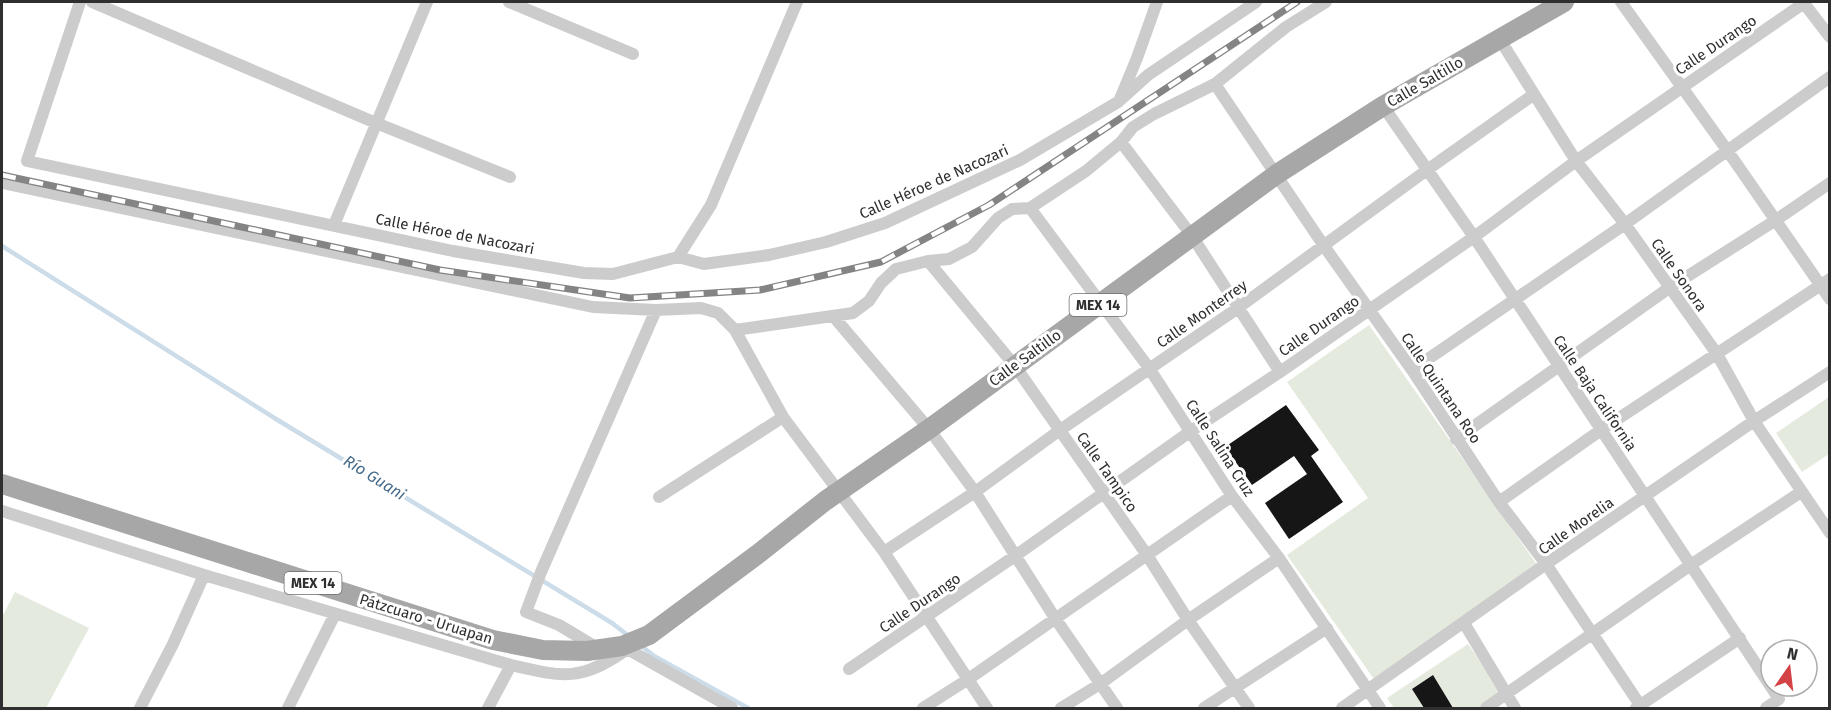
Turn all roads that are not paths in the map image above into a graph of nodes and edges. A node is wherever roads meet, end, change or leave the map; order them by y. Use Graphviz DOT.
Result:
graph roads {
  1 [pos="80,2"];
  2 [pos="92,2"];
  3 [pos="427,2"];
  4 [pos="509,2"];
  5 [pos="797,2"];
  6 [pos="1157,2"];
  7 [pos="1256,2"];
  8 [pos="1326,2"];
  9 [pos="1564,2"];
  10 [pos="1621,2"];
  11 [pos="1803,2"];
  12 [pos="1830,37"];
  13 [pos="1499,38"];
  14 [pos="633,54"];
  15 [pos="1830,76"];
  16 [pos="1215,84"];
  17 [pos="1681,88"];
  18 [pos="1533,96"];
  19 [pos="1118,102"];
  20 [pos="1383,106"];
  21 [pos="376,123"];
  22 [pos="1120,142"];
  23 [pos="1727,150"];
  24 [pos="1576,161"];
  25 [pos="1427,170"];
  26 [pos="1277,174"];
  27 [pos="510,177"];
  28 [pos="2,183"];
  29 [pos="1830,183"];
  30 [pos="1030,208"];
  31 [pos="1776,220"];
  32 [pos="1625,224"];
  33 [pos="334,225"];
  34 [pos="1192,236"];
  35 [pos="1474,237"];
  36 [pos="1324,246"];
  37 [pos="678,257"];
  38 [pos="928,261"];
  39 [pos="1825,283"];
  40 [pos="1669,288"];
  41 [pos="1830,299"];
  42 [pos="1515,300"];
  43 [pos="1101,303"];
  44 [pos="1238,308"];
  45 [pos="1369,309"];
  46 [pos="656,310"];
  47 [pos="834,317"];
  48 [pos="735,330"];
  49 [pos="1717,354"];
  50 [pos="1015,366"];
  51 [pos="1559,367"];
  52 [pos="1149,368"];
  53 [pos="1412,370"];
  54 [pos="1280,372"];
  55 [pos="1830,372"];
  56 [pos="783,417"];
  57 [pos="1754,421"];
  58 [pos="929,429"];
  59 [pos="1060,430"];
  60 [pos="1191,430"];
  61 [pos="1601,430"];
  62 [pos="1456,439"];
  63 [pos="2,488"];
  64 [pos="839,492"];
  65 [pos="975,492"];
  66 [pos="1104,492"];
  67 [pos="1801,492"];
  68 [pos="1232,496"];
  69 [pos="1646,496"];
  70 [pos="658,497"];
  71 [pos="1499,502"];
  72 [pos="2,511"];
  73 [pos="1830,533"];
  74 [pos="884,552"];
  75 [pos="1147,555"];
  76 [pos="1015,556"];
  77 [pos="1279,558"];
  78 [pos="1546,564"];
  79 [pos="1692,564"];
  80 [pos="204,575"];
  81 [pos="335,614"];
  82 [pos="927,616"];
  83 [pos="1055,618"];
  84 [pos="1188,620"];
  85 [pos="1464,623"];
  86 [pos="1327,628"];
  87 [pos="649,634"];
  88 [pos="1593,634"];
  89 [pos="1740,638"];
  90 [pos="626,647"];
  91 [pos="600,650"];
  92 [pos="511,665"];
  93 [pos="849,669"];
  94 [pos="967,680"];
  95 [pos="1100,684"];
  96 [pos="1234,688"];
  97 [pos="1368,689"];
  98 [pos="1506,694"];
  99 [pos="140,708"];
  100 [pos="288,708"];
  101 [pos="488,708"];
  102 [pos="732,708"];
  103 [pos="922,708"];
  104 [pos="987,708"];
  105 [pos="1061,708"];
  106 [pos="1117,708"];
  107 [pos="1204,708"];
  108 [pos="1249,708"];
  109 [pos="1342,708"];
  110 [pos="1380,708"];
  111 [pos="1486,708"];
  112 [pos="1515,708"];
  113 [pos="1639,708"];
  114 [pos="1766,708"];
  1 -- 33 [label="street, Calle Héroe de Nacozari"];
  2 -- 21 [label="street"];
  3 -- 21 [label="street"];
  4 -- 14 [label="street"];
  5 -- 37 [label="street"];
  6 -- 19 [label="street"];
  7 -- 19 [label="street, Calle Héroe de Nacozari"];
  8 -- 16 [label="street"];
  9 -- 13 [label="main road, Calle Saltillo / MEX 14"];
  10 -- 17 [label="street"];
  11 -- 12 [label="street"];
  11 -- 17 [label="street, Calle Durango"];
  13 -- 18 [label="street, Calle Sonora"];
  13 -- 20 [label="main road, Calle Saltillo / MEX 14"];
  15 -- 23 [label="street"];
  16 -- 22 [label="street"];
  16 -- 26 [label="street, Calle Quintana Roo"];
  17 -- 23 [label="street"];
  17 -- 24 [label="street, Calle Durango"];
  18 -- 24 [label="street, Calle Sonora"];
  18 -- 25 [label="street, Calle Monterrey"];
  19 -- 37 [label="street, Calle Héroe de Nacozari"];
  20 -- 25 [label="street, Calle Baja California"];
  20 -- 26 [label="main road, Calle Saltillo / MEX 14"];
  21 -- 27 [label="street"];
  21 -- 33 [label="street"];
  22 -- 30 [label="street"];
  22 -- 34 [label="street"];
  23 -- 31 [label="street"];
  23 -- 32 [label="street"];
  24 -- 32 [label="street, Calle Sonora"];
  24 -- 35 [label="street, Calle Durango"];
  25 -- 35 [label="street, Calle Baja California"];
  25 -- 36 [label="street, Calle Monterrey"];
  26 -- 34 [label="main road, Calle Saltillo / MEX 14"];
  26 -- 36 [label="street, Calle Quintana Roo"];
  28 -- 46 [label="street"];
  29 -- 31 [label="street"];
  30 -- 38 [label="street"];
  30 -- 43 [label="street, Calle Salina Cruz"];
  31 -- 39 [label="street"];
  31 -- 40 [label="street"];
  32 -- 40 [label="street, Calle Sonora"];
  32 -- 42 [label="street"];
  33 -- 37 [label="street, Calle Héroe de Nacozari"];
  34 -- 43 [label="main road, Calle Saltillo / MEX 14"];
  34 -- 44 [label="street"];
  35 -- 42 [label="street, Calle Baja California"];
  35 -- 45 [label="street, Calle Durango"];
  36 -- 44 [label="street, Calle Monterrey"];
  36 -- 45 [label="street, Calle Quintana Roo"];
  38 -- 47 [label="street"];
  38 -- 50 [label="street, Calle Tampico"];
  39 -- 41 [label="street"];
  39 -- 49 [label="street"];
  40 -- 49 [label="street, Calle Sonora"];
  40 -- 51 [label="street"];
  42 -- 51 [label="street, Calle Baja California"];
  42 -- 53 [label="street"];
  43 -- 50 [label="main road, Calle Saltillo / MEX 14"];
  43 -- 52 [label="street, Calle Salina Cruz"];
  44 -- 52 [label="street, Calle Monterrey"];
  44 -- 54 [label="street"];
  45 -- 53 [label="street, Calle Quintana Roo"];
  45 -- 54 [label="street, Calle Durango"];
  46 -- 48 [label="street"];
  46 -- 91 [label="street"];
  47 -- 48 [label="street"];
  47 -- 58 [label="street"];
  48 -- 56 [label="street"];
  49 -- 57 [label="street, Calle Sonora"];
  49 -- 61 [label="street"];
  50 -- 58 [label="main road, Calle Saltillo / MEX 14"];
  50 -- 59 [label="street, Calle Tampico"];
  51 -- 61 [label="street, Calle Baja California"];
  51 -- 62 [label="street"];
  52 -- 59 [label="street, Calle Monterrey"];
  52 -- 60 [label="street, Calle Salina Cruz"];
  53 -- 62 [label="street, Calle Quintana Roo"];
  54 -- 60 [label="street, Calle Durango"];
  55 -- 57 [label="street, Calle Morelia"];
  56 -- 64 [label="street"];
  56 -- 70 [label="street"];
  57 -- 67 [label="street, Calle Sonora"];
  57 -- 69 [label="street, Calle Morelia"];
  58 -- 64 [label="main road, Calle Saltillo / MEX 14"];
  58 -- 65 [label="street"];
  59 -- 65 [label="street, Calle Monterrey"];
  59 -- 66 [label="street, Calle Tampico"];
  60 -- 66 [label="street, Calle Durango"];
  60 -- 68 [label="street, Calle Salina Cruz"];
  61 -- 69 [label="street, Calle Baja California"];
  61 -- 71 [label="street"];
  62 -- 71 [label="street, Calle Quintana Roo"];
  63 -- 91 [label="main road, Pátzcuaro - Uruapan / MEX 14"];
  64 -- 74 [label="street"];
  64 -- 87 [label="main road, Calle Saltillo / MEX 14"];
  65 -- 74 [label="street, Calle Monterrey"];
  65 -- 76 [label="street"];
  66 -- 75 [label="street, Calle Tampico"];
  66 -- 76 [label="street, Calle Durango"];
  67 -- 73 [label="street, Calle Sonora"];
  67 -- 79 [label="street"];
  68 -- 75 [label="street"];
  68 -- 77 [label="street, Calle Salina Cruz"];
  69 -- 78 [label="street, Calle Morelia"];
  69 -- 79 [label="street, Calle Baja California"];
  71 -- 78 [label="street, Calle Quintana Roo"];
  72 -- 80 [label="street"];
  74 -- 82 [label="street"];
  75 -- 83 [label="street"];
  75 -- 84 [label="street, Calle Tampico"];
  76 -- 82 [label="street, Calle Durango"];
  76 -- 83 [label="street"];
  77 -- 84 [label="street"];
  77 -- 86 [label="street, Calle Salina Cruz"];
  78 -- 85 [label="street, Calle Morelia"];
  78 -- 88 [label="street, Calle Quintana Roo"];
  79 -- 88 [label="street"];
  79 -- 89 [label="street, Calle Baja California"];
  80 -- 81 [label="street"];
  80 -- 99 [label="street"];
  81 -- 92 [label="street"];
  81 -- 100 [label="street"];
  82 -- 93 [label="street, Calle Durango"];
  82 -- 94 [label="street"];
  83 -- 94 [label="street"];
  83 -- 95 [label="street"];
  84 -- 95 [label="street"];
  84 -- 96 [label="street, Calle Tampico"];
  85 -- 97 [label="street, Calle Morelia"];
  85 -- 98 [label="street"];
  86 -- 96 [label="street"];
  86 -- 97 [label="street, Calle Salina Cruz"];
  87 -- 90 [label="main road, Pátzcuaro - Uruapan / MEX 14"];
  88 -- 98 [label="street"];
  88 -- 113 [label="street, Calle Quintana Roo"];
  89 -- 113 [label="street"];
  89 -- 114 [label="street, Calle Baja California"];
  90 -- 91 [label="main road, Pátzcuaro - Uruapan / MEX 14"];
  90 -- 92 [label="street"];
  90 -- 102 [label="street"];
  92 -- 101 [label="street"];
  94 -- 103 [label="street"];
  94 -- 104 [label="street"];
  95 -- 105 [label="street"];
  95 -- 106 [label="street"];
  96 -- 107 [label="street"];
  96 -- 108 [label="street, Calle Tampico"];
  97 -- 109 [label="street, Calle Morelia"];
  97 -- 110 [label="street, Calle Salina Cruz"];
  98 -- 111 [label="street"];
  98 -- 112 [label="street"];
}
